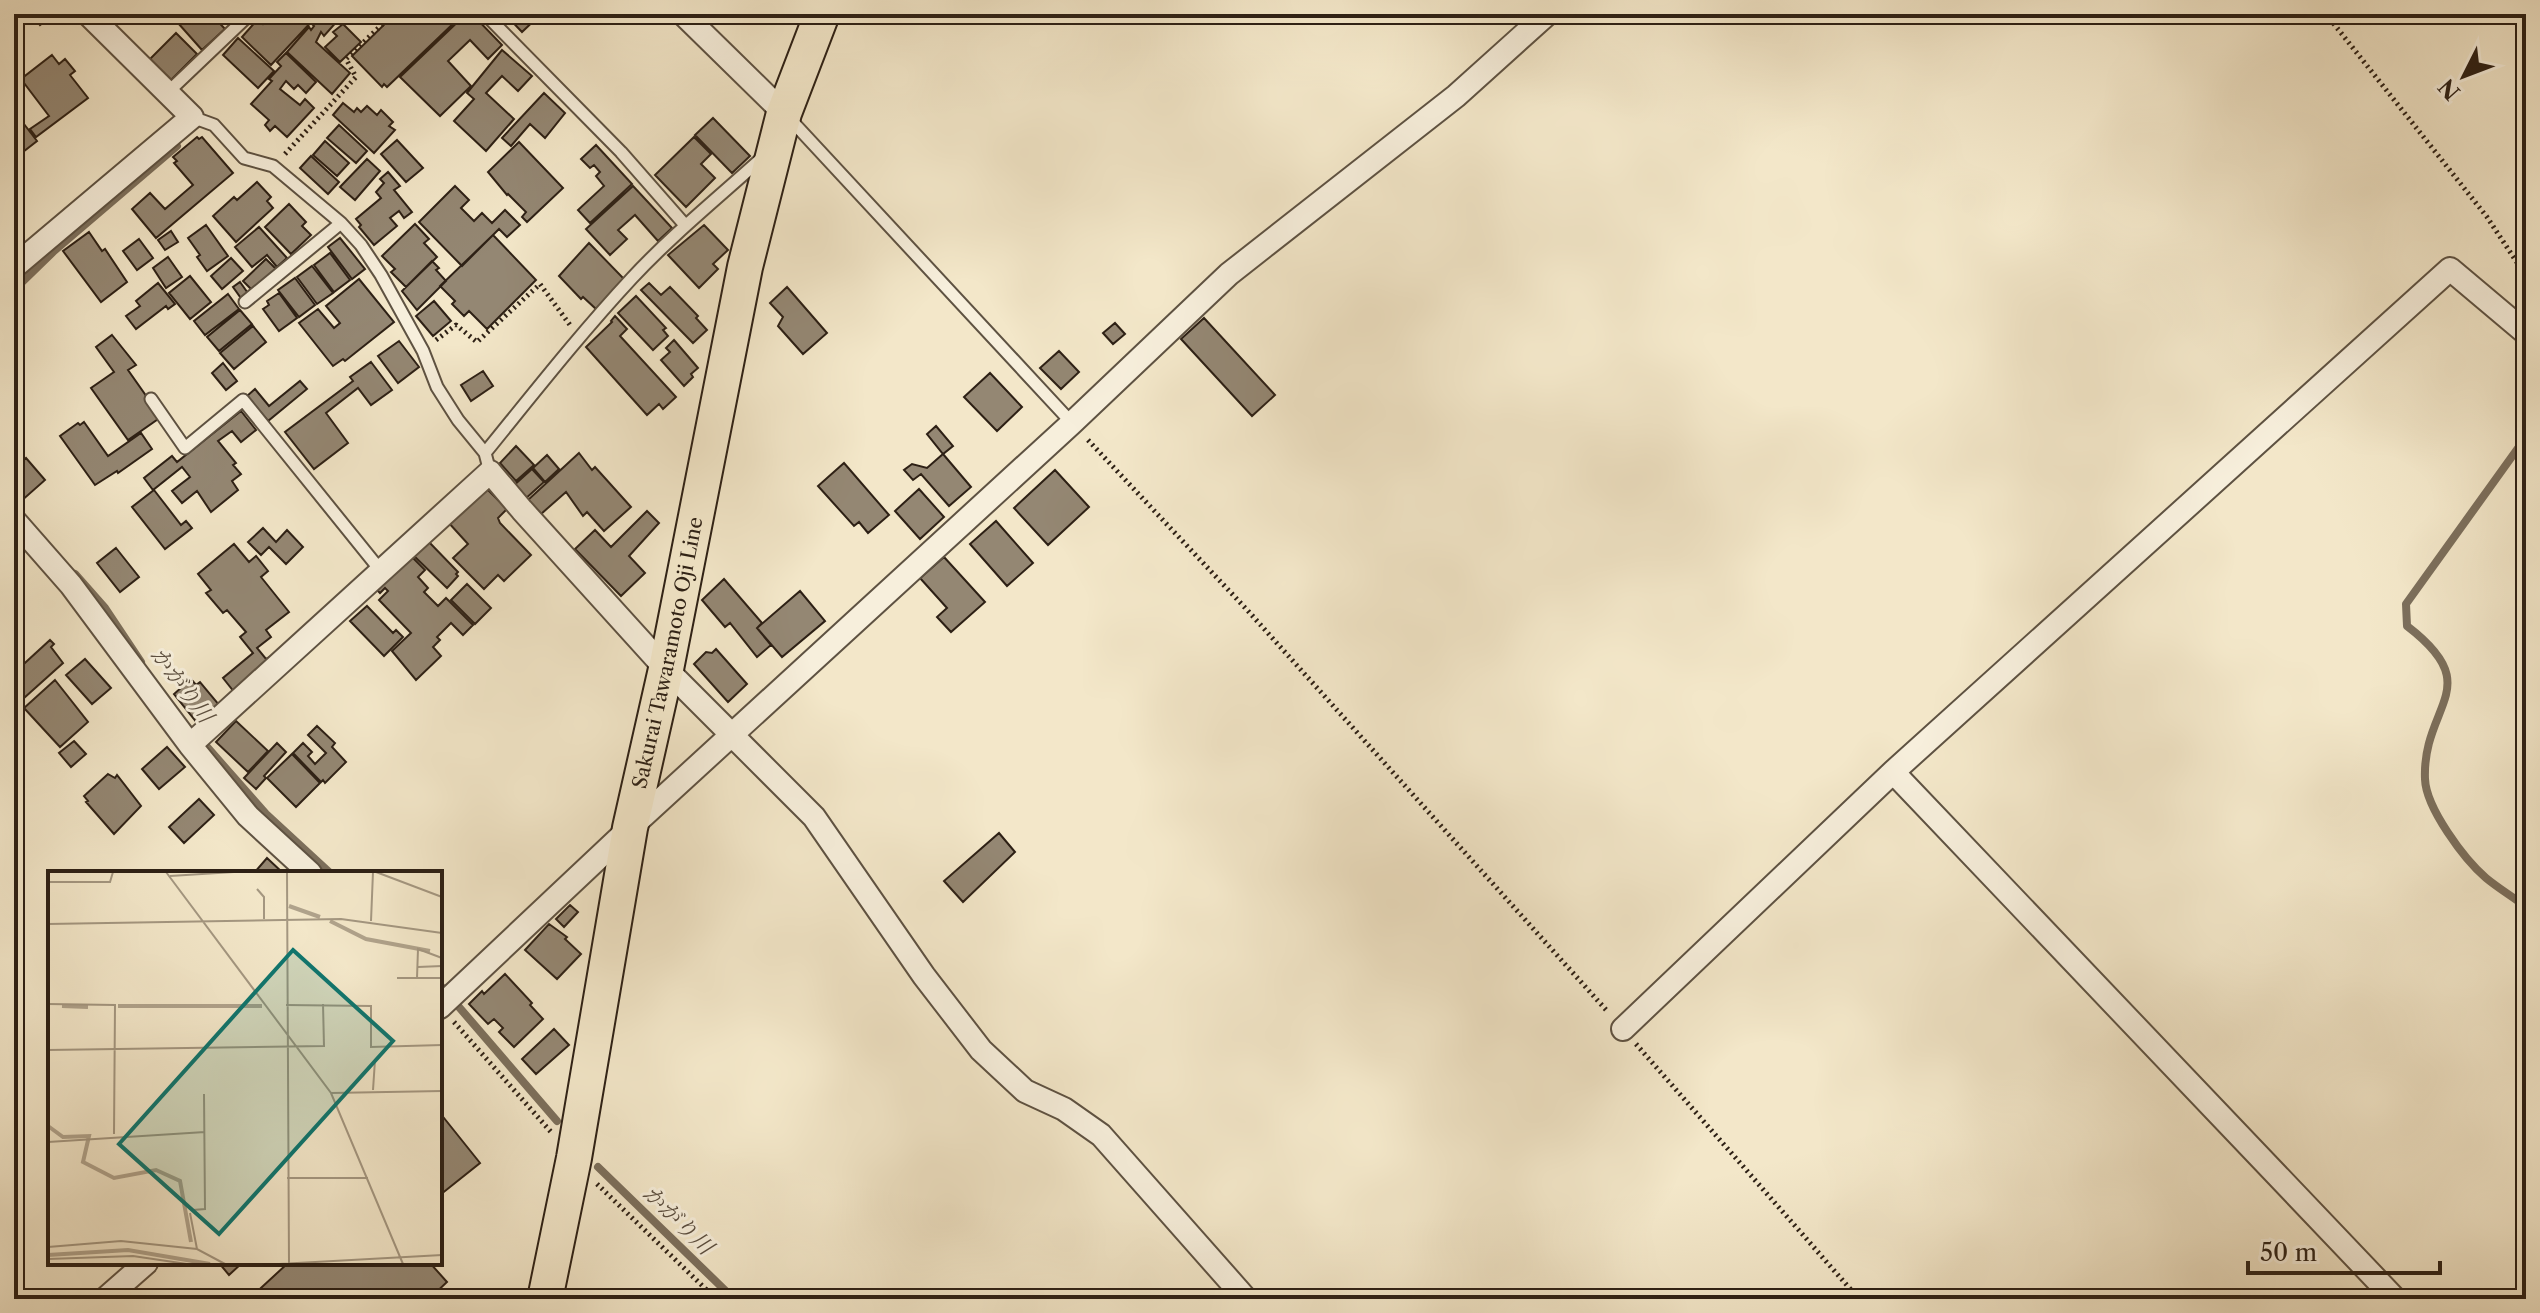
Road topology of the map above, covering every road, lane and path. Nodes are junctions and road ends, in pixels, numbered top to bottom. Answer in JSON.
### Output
{"nodes":[{"id":1,"x":88,"y":14,"type":"edge"},
{"id":2,"x":250,"y":14,"type":"edge"},
{"id":3,"x":393,"y":14,"type":"edge"},
{"id":4,"x":485,"y":14,"type":"edge"},
{"id":5,"x":683,"y":14,"type":"edge"},
{"id":6,"x":822,"y":14,"type":"edge"},
{"id":7,"x":1547,"y":14,"type":"edge"},
{"id":8,"x":2326,"y":14,"type":"edge"},
{"id":9,"x":167,"y":93,"type":"junction"},
{"id":10,"x":784,"y":113,"type":"junction"},
{"id":11,"x":192,"y":117,"type":"junction"},
{"id":12,"x":775,"y":146,"type":"junction"},
{"id":13,"x":273,"y":166,"type":"junction"},
{"id":14,"x":341,"y":223,"type":"junction"},
{"id":15,"x":685,"y":225,"type":"junction"},
{"id":16,"x":14,"y":267,"type":"edge"},
{"id":17,"x":2526,"y":276,"type":"edge"},
{"id":18,"x":245,"y":302,"type":"dead end"},
{"id":19,"x":2526,"y":333,"type":"edge"},
{"id":20,"x":579,"y":337,"type":"junction"},
{"id":21,"x":423,"y":351,"type":"junction"},
{"id":22,"x":151,"y":399,"type":"dead end"},
{"id":23,"x":1072,"y":423,"type":"junction"},
{"id":24,"x":488,"y":462,"type":"junction"},
{"id":25,"x":14,"y":520,"type":"edge"},
{"id":26,"x":381,"y":571,"type":"junction"},
{"id":27,"x":666,"y":669,"type":"junction"},
{"id":28,"x":731,"y":737,"type":"junction"},
{"id":29,"x":190,"y":745,"type":"junction"},
{"id":30,"x":1893,"y":772,"type":"junction"},
{"id":31,"x":630,"y":828,"type":"junction"},
{"id":32,"x":308,"y":871,"type":"edge"},
{"id":33,"x":442,"y":1004,"type":"edge"},
{"id":34,"x":1623,"y":1029,"type":"junction"},
{"id":35,"x":144,"y":1265,"type":"edge"},
{"id":36,"x":105,"y":1299,"type":"edge"},
{"id":37,"x":545,"y":1299,"type":"edge"},
{"id":38,"x":1246,"y":1299,"type":"edge"},
{"id":39,"x":1859,"y":1299,"type":"edge"},
{"id":40,"x":2395,"y":1299,"type":"edge"}],
"edges":[{"from":1,"to":9,"type":"street"},
{"from":2,"to":9,"type":"lane"},
{"from":3,"to":13,"type":"path"},
{"from":4,"to":15,"type":"lane"},
{"from":5,"to":10,"type":"street"},
{"from":6,"to":10,"type":"main road","name":"Sakurai Tawaramoto Oji Line"},
{"from":7,"to":23,"type":"street"},
{"from":8,"to":17,"type":"path"},
{"from":9,"to":11,"type":"street"},
{"from":10,"to":12,"type":"main road","name":"Sakurai Tawaramoto Oji Line"},
{"from":10,"to":23,"type":"lane"},
{"from":11,"to":13,"type":"lane"},
{"from":11,"to":16,"type":"street"},
{"from":12,"to":15,"type":"lane"},
{"from":12,"to":27,"type":"main road","name":"Sakurai Tawaramoto Oji Line"},
{"from":13,"to":14,"type":"lane"},
{"from":14,"to":18,"type":"lane"},
{"from":14,"to":21,"type":"lane"},
{"from":15,"to":20,"type":"lane"},
{"from":19,"to":30,"type":"street"},
{"from":20,"to":21,"type":"path"},
{"from":20,"to":24,"type":"lane"},
{"from":21,"to":24,"type":"lane"},
{"from":22,"to":26,"type":"lane"},
{"from":23,"to":28,"type":"street"},
{"from":23,"to":34,"type":"path"},
{"from":24,"to":26,"type":"street"},
{"from":24,"to":27,"type":"street"},
{"from":25,"to":29,"type":"street"},
{"from":26,"to":29,"type":"street"},
{"from":27,"to":28,"type":"street"},
{"from":27,"to":31,"type":"main road","name":"Sakurai Tawaramoto Oji Line"},
{"from":28,"to":31,"type":"street"},
{"from":28,"to":38,"type":"street"},
{"from":29,"to":32,"type":"street"},
{"from":30,"to":34,"type":"street"},
{"from":30,"to":40,"type":"street"},
{"from":31,"to":33,"type":"street"},
{"from":31,"to":37,"type":"main road","name":"Sakurai Tawaramoto Oji Line"},
{"from":34,"to":39,"type":"path"},
{"from":35,"to":36,"type":"street"}]}
